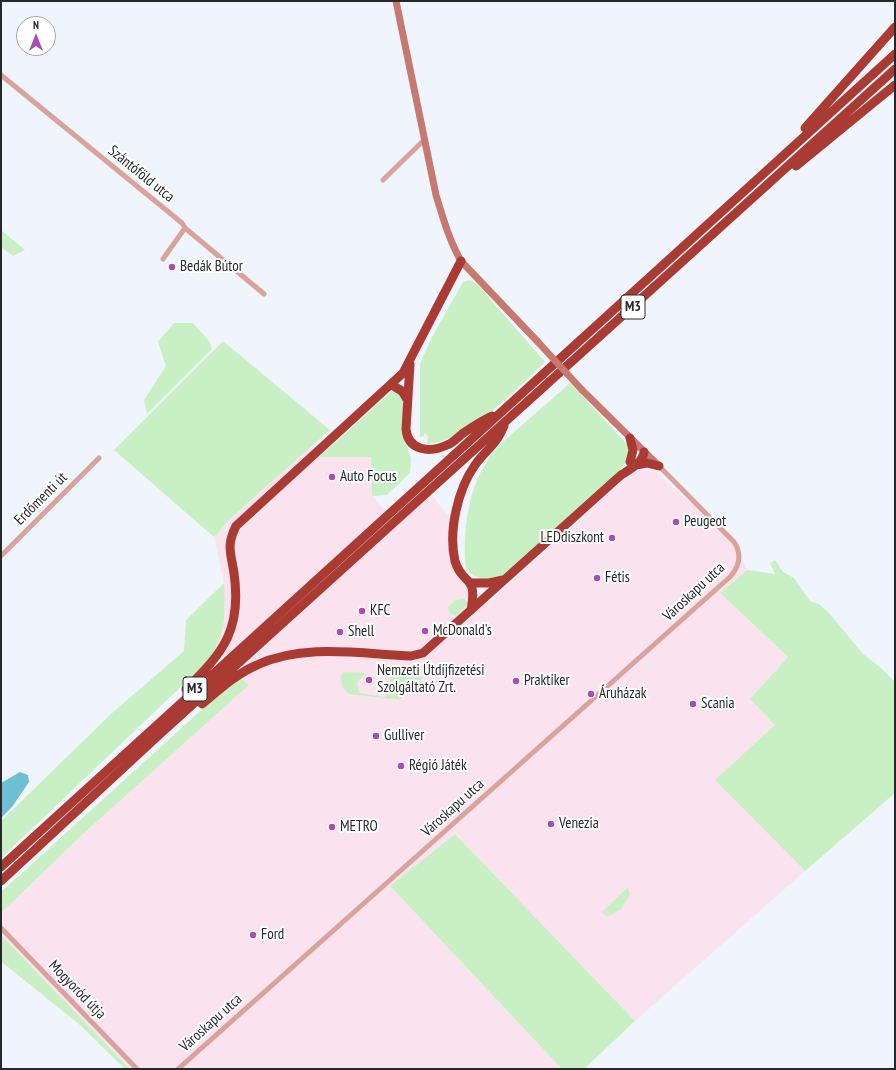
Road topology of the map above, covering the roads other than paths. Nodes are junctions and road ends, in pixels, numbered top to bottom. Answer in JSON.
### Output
{"nodes":[{"id":1,"x":396,"y":1,"type":"edge"},
{"id":2,"x":895,"y":27,"type":"edge"},
{"id":3,"x":895,"y":36,"type":"edge"},
{"id":4,"x":895,"y":54,"type":"edge"},
{"id":5,"x":895,"y":69,"type":"edge"},
{"id":6,"x":1,"y":75,"type":"edge"},
{"id":7,"x":843,"y":86,"type":"junction"},
{"id":8,"x":895,"y":86,"type":"edge"},
{"id":9,"x":424,"y":140,"type":"junction"},
{"id":10,"x":785,"y":152,"type":"junction"},
{"id":11,"x":383,"y":180,"type":"dead end"},
{"id":12,"x":759,"y":193,"type":"junction"},
{"id":13,"x":185,"y":228,"type":"junction"},
{"id":14,"x":163,"y":259,"type":"dead end"},
{"id":15,"x":461,"y":261,"type":"junction"},
{"id":16,"x":264,"y":294,"type":"dead end"},
{"id":17,"x":411,"y":360,"type":"junction"},
{"id":18,"x":409,"y":377,"type":"junction"},
{"id":19,"x":391,"y":388,"type":"junction"},
{"id":20,"x":407,"y":399,"type":"junction"},
{"id":21,"x":499,"y":413,"type":"junction"},
{"id":22,"x":507,"y":420,"type":"junction"},
{"id":23,"x":630,"y":438,"type":"junction"},
{"id":24,"x":644,"y":452,"type":"junction"},
{"id":25,"x":99,"y":458,"type":"dead end"},
{"id":26,"x":633,"y":463,"type":"junction"},
{"id":27,"x":659,"y":466,"type":"junction"},
{"id":28,"x":1,"y":556,"type":"edge"},
{"id":29,"x":504,"y":580,"type":"junction"},
{"id":30,"x":473,"y":585,"type":"junction"},
{"id":31,"x":486,"y":597,"type":"junction"},
{"id":32,"x":471,"y":610,"type":"junction"},
{"id":33,"x":159,"y":722,"type":"junction"},
{"id":34,"x":160,"y":734,"type":"junction"},
{"id":35,"x":1,"y":867,"type":"edge"},
{"id":36,"x":1,"y":881,"type":"edge"},
{"id":37,"x":1,"y":928,"type":"edge"},
{"id":38,"x":137,"y":1069,"type":"edge"},
{"id":39,"x":178,"y":1069,"type":"edge"}],
"edges":[{"from":1,"to":9,"type":"street"},
{"from":2,"to":7,"type":"highway"},
{"from":3,"to":7,"type":"highway"},
{"from":4,"to":10,"type":"highway","number":"M3"},
{"from":5,"to":12,"type":"highway","number":"M3"},
{"from":6,"to":13,"type":"street","name":"Szántóföld utca"},
{"from":7,"to":10,"type":"highway"},
{"from":8,"to":12,"type":"highway"},
{"from":9,"to":11,"type":"street"},
{"from":9,"to":15,"type":"street"},
{"from":10,"to":21,"type":"highway","number":"M3"},
{"from":12,"to":22,"type":"highway","number":"M3"},
{"from":13,"to":14,"type":"street"},
{"from":13,"to":16,"type":"street","name":"Szántóföld utca"},
{"from":15,"to":17,"type":"highway"},
{"from":15,"to":23,"type":"street","bridge":true},
{"from":17,"to":18,"type":"highway"},
{"from":17,"to":19,"type":"highway"},
{"from":18,"to":19,"type":"highway"},
{"from":18,"to":20,"type":"highway"},
{"from":19,"to":20,"type":"highway"},
{"from":19,"to":33,"type":"highway"},
{"from":20,"to":21,"type":"highway"},
{"from":21,"to":33,"type":"highway","number":"M3"},
{"from":22,"to":30,"type":"highway"},
{"from":22,"to":34,"type":"highway","number":"M3"},
{"from":23,"to":24,"type":"street"},
{"from":23,"to":26,"type":"highway"},
{"from":24,"to":26,"type":"highway"},
{"from":24,"to":27,"type":"street"},
{"from":25,"to":28,"type":"street","name":"Erdőmenti út"},
{"from":26,"to":27,"type":"highway"},
{"from":26,"to":29,"type":"highway"},
{"from":27,"to":39,"type":"street","name":"Városkapu utca"},
{"from":29,"to":30,"type":"highway"},
{"from":29,"to":31,"type":"highway"},
{"from":30,"to":31,"type":"highway"},
{"from":30,"to":32,"type":"highway"},
{"from":31,"to":32,"type":"highway"},
{"from":32,"to":34,"type":"highway"},
{"from":33,"to":35,"type":"highway","number":"M3"},
{"from":34,"to":36,"type":"highway","number":"M3"},
{"from":37,"to":38,"type":"street","name":"Mogyoród útja"}]}
